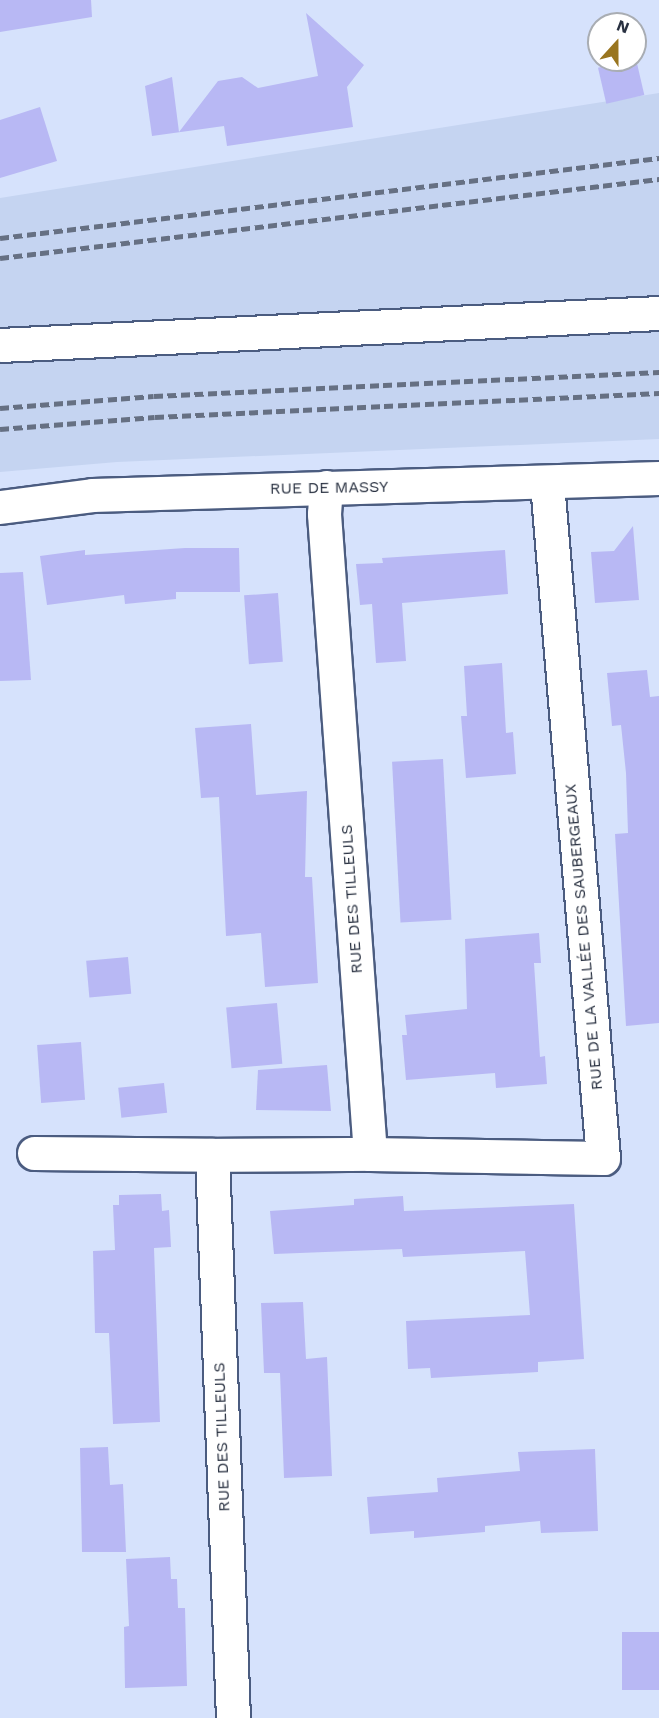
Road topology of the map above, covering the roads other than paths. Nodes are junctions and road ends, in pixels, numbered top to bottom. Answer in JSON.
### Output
{"nodes":[{"id":1,"x":659,"y":313,"type":"edge"},
{"id":2,"x":0,"y":345,"type":"edge"},
{"id":3,"x":659,"y":478,"type":"edge"},
{"id":4,"x":547,"y":483,"type":"junction"},
{"id":5,"x":326,"y":487,"type":"junction"},
{"id":6,"x":0,"y":507,"type":"edge"},
{"id":7,"x":34,"y":1153,"type":"dead end"},
{"id":8,"x":370,"y":1154,"type":"junction"},
{"id":9,"x":212,"y":1155,"type":"junction"},
{"id":10,"x":232,"y":1718,"type":"edge"}],
"edges":[{"from":1,"to":2,"type":"street"},
{"from":3,"to":4,"type":"street","name":"RUE DE MASSY"},
{"from":4,"to":5,"type":"street","name":"RUE DE MASSY"},
{"from":4,"to":8,"type":"street","name":"RUE DE LA VALLÉE DES SAUBERGEAUX"},
{"from":5,"to":6,"type":"street","name":"RUE DE MASSY"},
{"from":5,"to":8,"type":"street","name":"RUE DES TILLEULS"},
{"from":7,"to":9,"type":"street"},
{"from":8,"to":9,"type":"street"},
{"from":9,"to":10,"type":"street","name":"RUE DES TILLEULS"}]}
